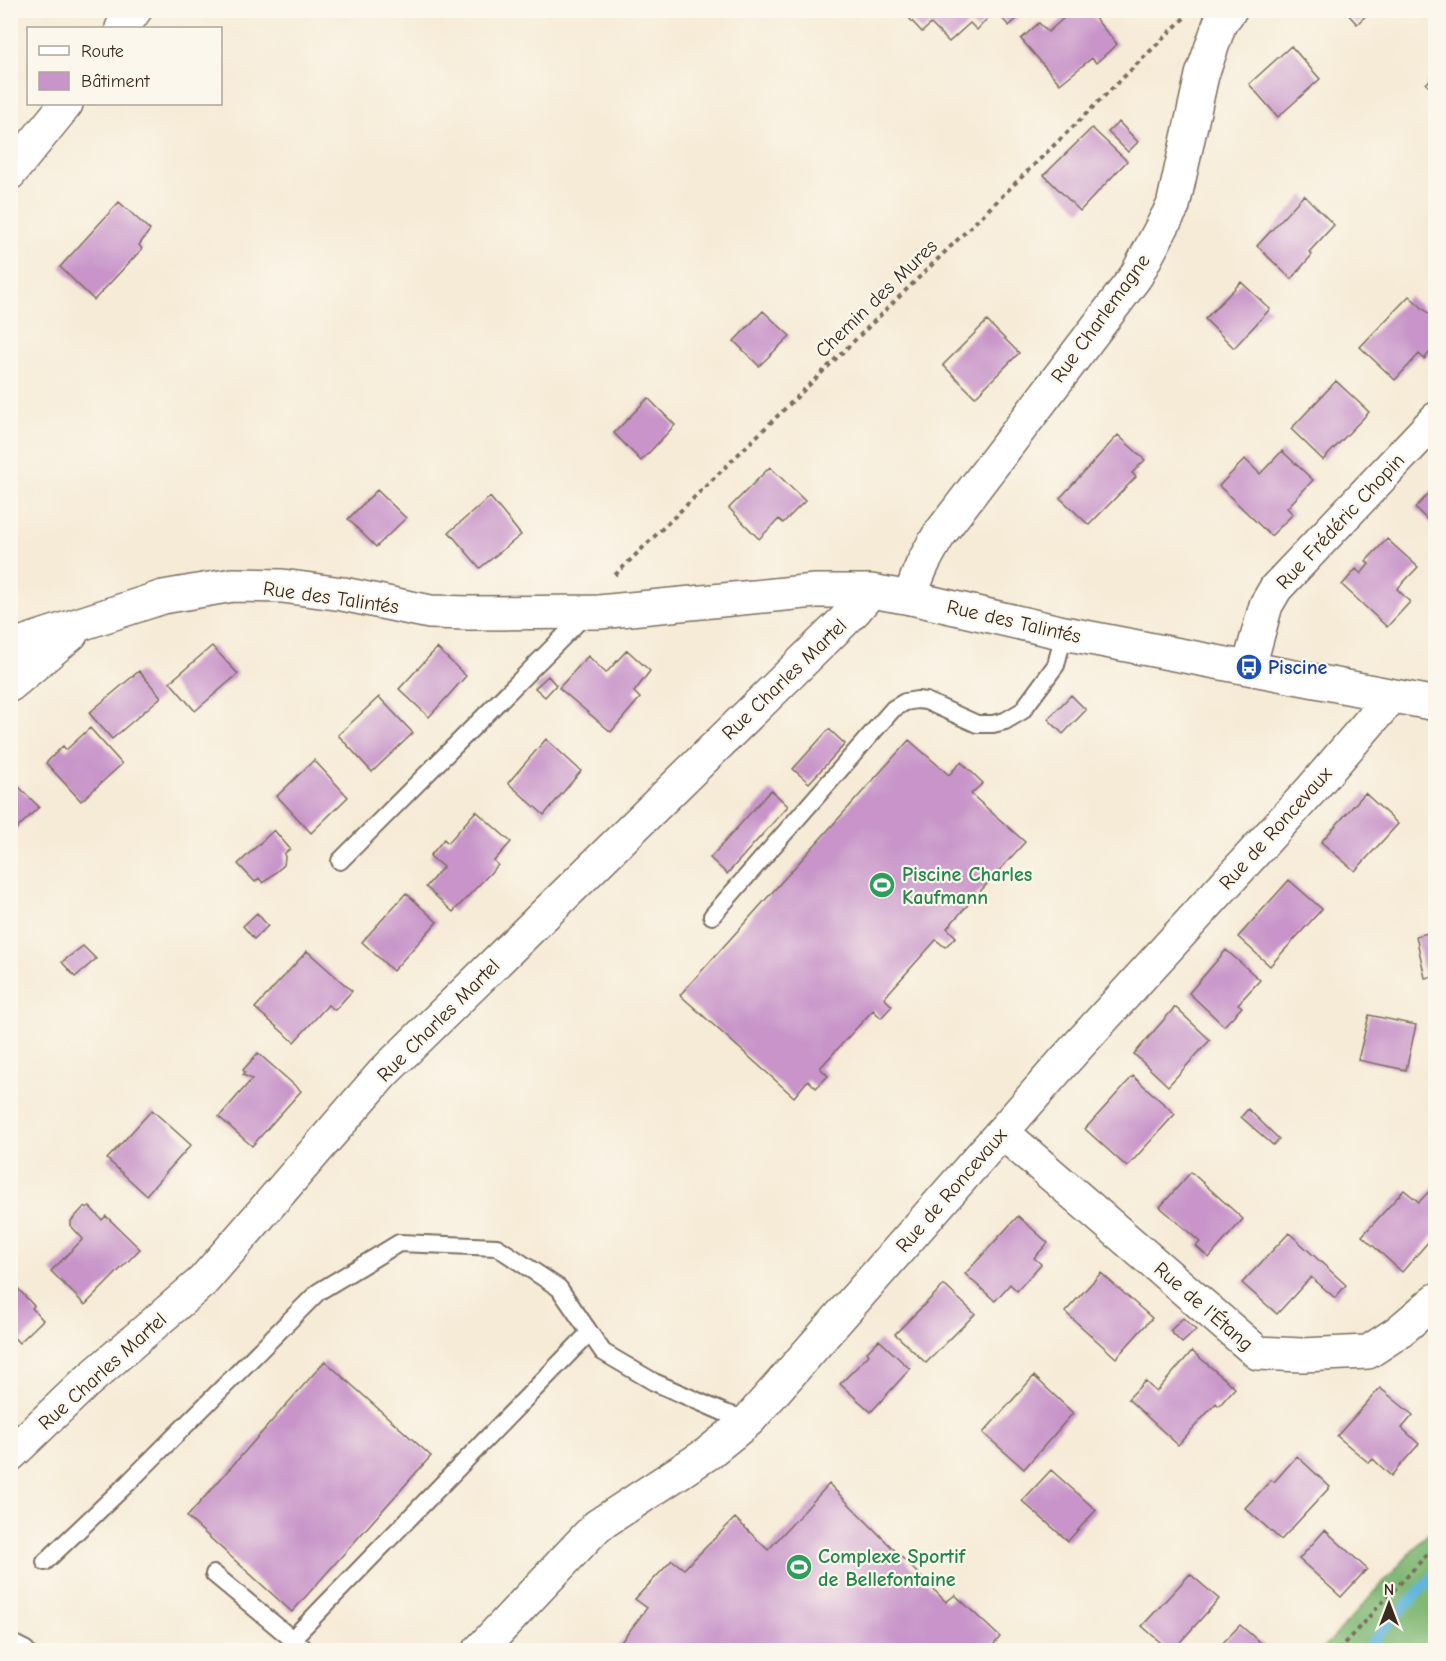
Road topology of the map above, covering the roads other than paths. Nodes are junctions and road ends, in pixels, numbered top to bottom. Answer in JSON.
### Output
{"nodes":[{"id":1,"x":135,"y":10,"type":"edge"},
{"id":2,"x":1230,"y":10,"type":"edge"},
{"id":3,"x":123,"y":27,"type":"edge"},
{"id":4,"x":65,"y":105,"type":"edge"},
{"id":5,"x":10,"y":173,"type":"edge"},
{"id":6,"x":1436,"y":419,"type":"edge"},
{"id":7,"x":871,"y":591,"type":"junction"},
{"id":8,"x":911,"y":598,"type":"junction"},
{"id":9,"x":588,"y":612,"type":"junction"},
{"id":10,"x":85,"y":622,"type":"junction"},
{"id":11,"x":1064,"y":633,"type":"junction"},
{"id":12,"x":10,"y":647,"type":"edge"},
{"id":13,"x":1249,"y":667,"type":"junction"},
{"id":14,"x":10,"y":685,"type":"edge"},
{"id":15,"x":1392,"y":696,"type":"junction"},
{"id":16,"x":1436,"y":704,"type":"edge"},
{"id":17,"x":340,"y":861,"type":"dead end"},
{"id":18,"x":712,"y":916,"type":"dead end"},
{"id":19,"x":1002,"y":1132,"type":"junction"},
{"id":20,"x":1436,"y":1300,"type":"edge"},
{"id":21,"x":589,"y":1333,"type":"junction"},
{"id":22,"x":749,"y":1420,"type":"junction"},
{"id":23,"x":10,"y":1455,"type":"edge"},
{"id":24,"x":45,"y":1562,"type":"dead end"},
{"id":25,"x":214,"y":1574,"type":"dead end"},
{"id":26,"x":292,"y":1639,"type":"junction"},
{"id":27,"x":10,"y":1642,"type":"edge"},
{"id":28,"x":26,"y":1650,"type":"edge"},
{"id":29,"x":306,"y":1650,"type":"edge"},
{"id":30,"x":480,"y":1650,"type":"edge"}],
"edges":[{"from":1,"to":3,"type":"street"},
{"from":2,"to":8,"type":"street","name":"Rue Charlemagne"},
{"from":4,"to":5,"type":"street"},
{"from":6,"to":13,"type":"street","name":"Rue Frédéric Chopin"},
{"from":7,"to":8,"type":"street","name":"Rue des Talintés"},
{"from":7,"to":9,"type":"street","name":"Rue des Talintés"},
{"from":7,"to":23,"type":"street","name":"Rue Charles Martel"},
{"from":8,"to":11,"type":"street","name":"Rue des Talintés"},
{"from":9,"to":10,"type":"street","name":"Rue des Talintés"},
{"from":9,"to":17,"type":"lane"},
{"from":10,"to":12,"type":"street","name":"Rue des Talintés"},
{"from":10,"to":14,"type":"street"},
{"from":11,"to":13,"type":"street","name":"Rue des Talintés"},
{"from":11,"to":18,"type":"lane"},
{"from":13,"to":15,"type":"street","name":"Rue des Talintés"},
{"from":15,"to":16,"type":"street","name":"Rue des Talintés"},
{"from":15,"to":19,"type":"street","name":"Rue de Roncevaux"},
{"from":19,"to":20,"type":"street","name":"Rue de l'Étang"},
{"from":19,"to":22,"type":"street","name":"Rue de Roncevaux"},
{"from":21,"to":22,"type":"lane"},
{"from":21,"to":24,"type":"lane"},
{"from":21,"to":26,"type":"lane"},
{"from":22,"to":30,"type":"street","name":"Rue de Roncevaux"},
{"from":25,"to":26,"type":"lane"},
{"from":26,"to":29,"type":"lane"},
{"from":27,"to":28,"type":"lane"}]}
